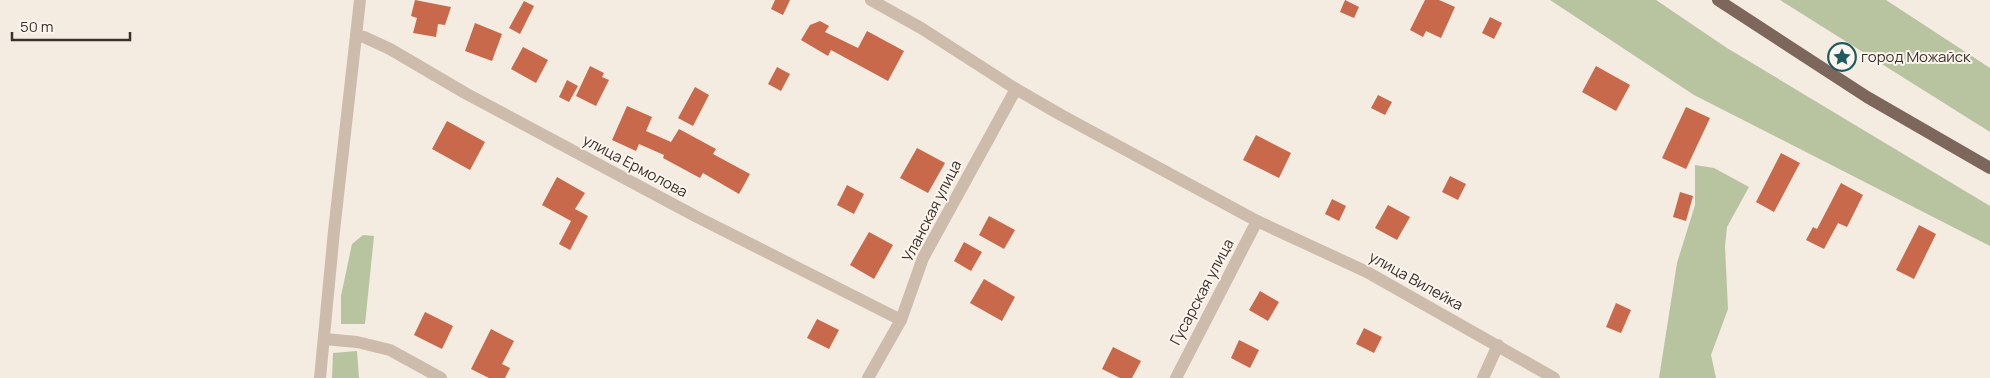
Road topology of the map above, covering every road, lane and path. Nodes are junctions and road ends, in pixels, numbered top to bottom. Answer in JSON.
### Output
{"nodes":[{"id":1,"x":360,"y":0,"type":"edge"},
{"id":2,"x":871,"y":0,"type":"edge"},
{"id":3,"x":1718,"y":0,"type":"edge"},
{"id":4,"x":356,"y":36,"type":"junction"},
{"id":5,"x":1016,"y":88,"type":"junction"},
{"id":6,"x":1990,"y":168,"type":"edge"},
{"id":7,"x":1258,"y":221,"type":"junction"},
{"id":8,"x":901,"y":320,"type":"junction"},
{"id":9,"x":324,"y":339,"type":"junction"},
{"id":10,"x":1498,"y":345,"type":"junction"},
{"id":11,"x":320,"y":378,"type":"edge"},
{"id":12,"x":441,"y":378,"type":"edge"},
{"id":13,"x":868,"y":378,"type":"edge"},
{"id":14,"x":1176,"y":378,"type":"edge"},
{"id":15,"x":1483,"y":378,"type":"edge"},
{"id":16,"x":1554,"y":378,"type":"edge"}],
"edges":[{"from":1,"to":4,"type":"street"},
{"from":2,"to":5,"type":"street"},
{"from":3,"to":6,"type":"main road"},
{"from":4,"to":8,"type":"street","name":"улица Ермолова"},
{"from":4,"to":9,"type":"street"},
{"from":5,"to":7,"type":"street","name":"улица Вилейка"},
{"from":5,"to":8,"type":"street","name":"Уланская улица"},
{"from":7,"to":10,"type":"street","name":"улица Вилейка"},
{"from":7,"to":14,"type":"street","name":"Гусарская улица"},
{"from":8,"to":13,"type":"street","name":"Уланская улица"},
{"from":9,"to":11,"type":"street"},
{"from":9,"to":12,"type":"street"},
{"from":10,"to":15,"type":"street"},
{"from":10,"to":16,"type":"street","name":"улица Вилейка"}]}
